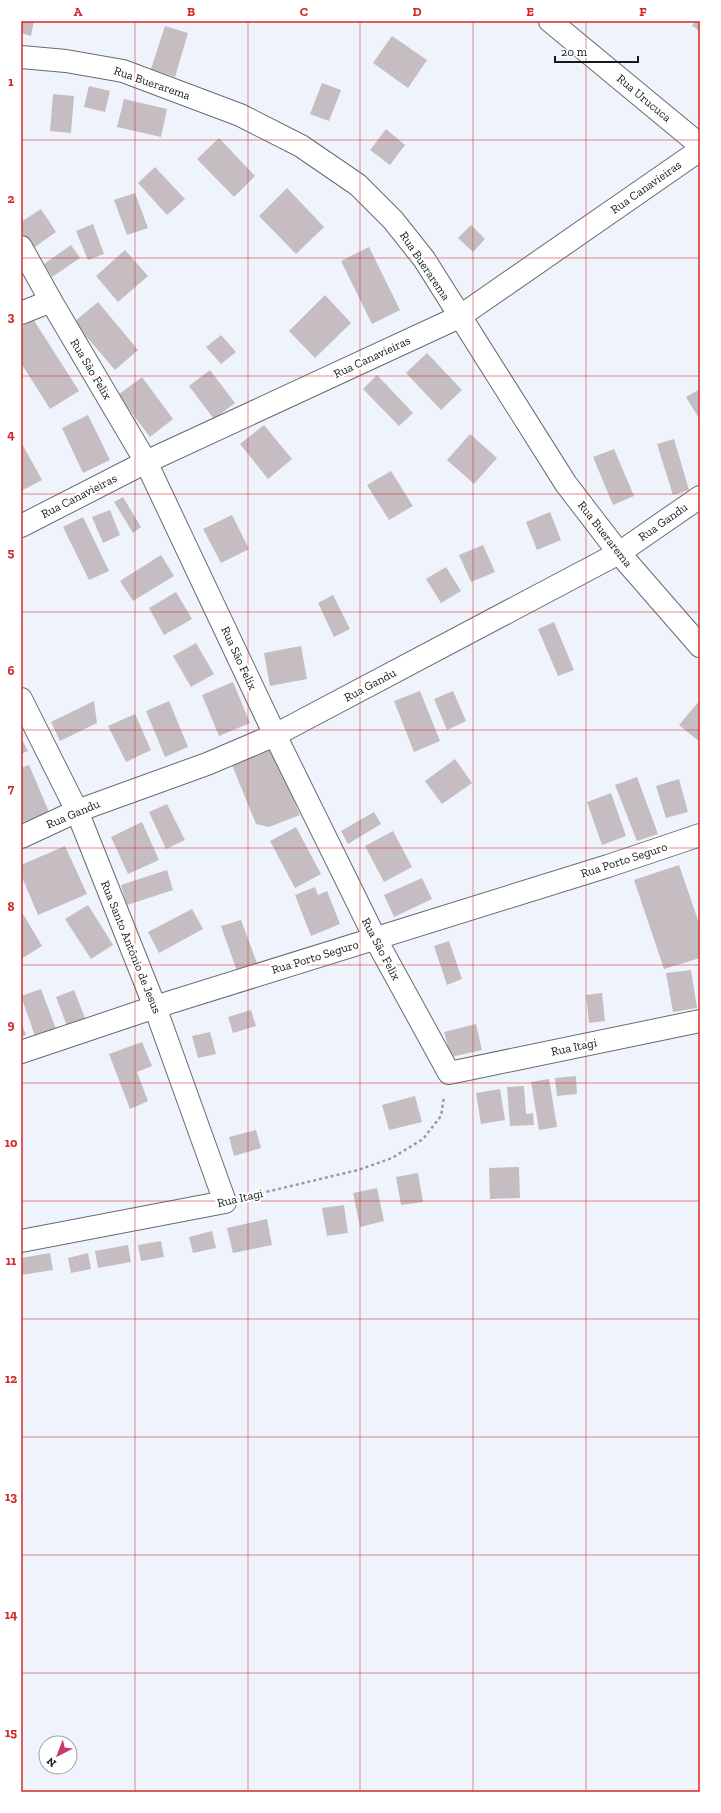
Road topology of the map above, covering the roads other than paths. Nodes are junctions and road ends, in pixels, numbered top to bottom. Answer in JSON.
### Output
{"nodes":[{"id":1,"x":550,"y":21,"type":"edge"},
{"id":2,"x":21,"y":57,"type":"edge"},
{"id":3,"x":700,"y":145,"type":"edge"},
{"id":4,"x":700,"y":150,"type":"edge"},
{"id":5,"x":21,"y":247,"type":"edge"},
{"id":6,"x":51,"y":301,"type":"junction"},
{"id":7,"x":21,"y":313,"type":"edge"},
{"id":8,"x":459,"y":317,"type":"junction"},
{"id":9,"x":146,"y":462,"type":"junction"},
{"id":10,"x":700,"y":497,"type":"edge"},
{"id":11,"x":21,"y":526,"type":"edge"},
{"id":12,"x":619,"y":553,"type":"junction"},
{"id":13,"x":700,"y":646,"type":"edge"},
{"id":14,"x":21,"y":699,"type":"edge"},
{"id":15,"x":275,"y":735,"type":"junction"},
{"id":16,"x":77,"y":811,"type":"junction"},
{"id":17,"x":700,"y":835,"type":"edge"},
{"id":18,"x":21,"y":837,"type":"edge"},
{"id":19,"x":375,"y":938,"type":"junction"},
{"id":20,"x":155,"y":1007,"type":"junction"},
{"id":21,"x":700,"y":1022,"type":"edge"},
{"id":22,"x":21,"y":1052,"type":"edge"},
{"id":23,"x":448,"y":1073,"type":"joint"},
{"id":24,"x":226,"y":1202,"type":"joint"},
{"id":25,"x":21,"y":1241,"type":"edge"}],
"edges":[{"from":1,"to":3,"type":"street","name":"Rua Urucuca"},
{"from":2,"to":8,"type":"street","name":"Rua Buerarema"},
{"from":4,"to":8,"type":"street","name":"Rua Canavieiras"},
{"from":5,"to":6,"type":"street","name":"Rua São Felix"},
{"from":6,"to":7,"type":"street"},
{"from":6,"to":9,"type":"street","name":"Rua São Felix"},
{"from":8,"to":9,"type":"street","name":"Rua Canavieiras"},
{"from":8,"to":12,"type":"street","name":"Rua Buerarema"},
{"from":9,"to":11,"type":"street","name":"Rua Canavieiras"},
{"from":9,"to":15,"type":"street","name":"Rua São Felix"},
{"from":10,"to":12,"type":"street","name":"Rua Gandu"},
{"from":12,"to":13,"type":"street","name":"Rua Buerarema"},
{"from":12,"to":15,"type":"street","name":"Rua Gandu"},
{"from":14,"to":16,"type":"street","name":"Rua Santo Antônio de Jesus"},
{"from":15,"to":16,"type":"street","name":"Rua Gandu"},
{"from":15,"to":19,"type":"street","name":"Rua São Felix"},
{"from":16,"to":18,"type":"street","name":"Rua Gandu"},
{"from":16,"to":20,"type":"street","name":"Rua Santo Antônio de Jesus"},
{"from":17,"to":19,"type":"street","name":"Rua Porto Seguro"},
{"from":19,"to":20,"type":"street","name":"Rua Porto Seguro"},
{"from":19,"to":23,"type":"street","name":"Rua São Felix"},
{"from":20,"to":22,"type":"street","name":"Rua Porto Seguro"},
{"from":20,"to":24,"type":"street","name":"Rua Santo Antônio de Jesus"},
{"from":21,"to":23,"type":"street","name":"Rua Itagi"},
{"from":24,"to":25,"type":"street","name":"Rua Itagi"}]}
